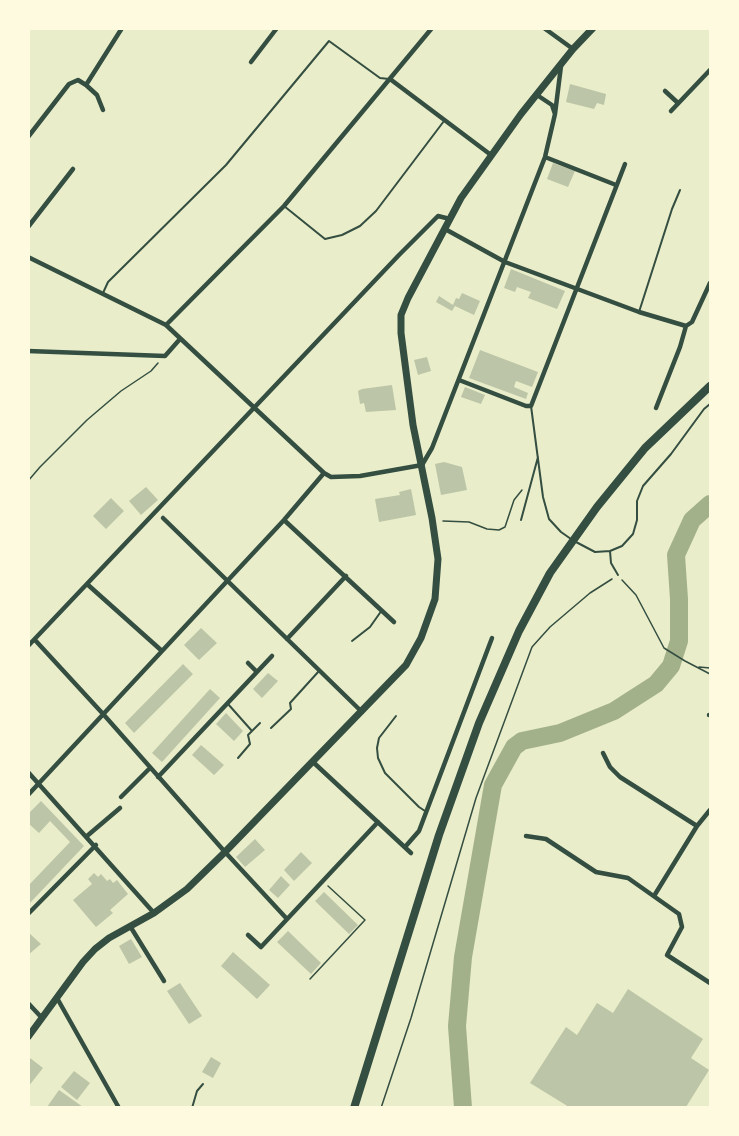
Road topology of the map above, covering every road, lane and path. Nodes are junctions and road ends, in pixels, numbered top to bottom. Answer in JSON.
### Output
{"nodes":[{"id":1,"x":122,"y":28,"type":"edge"},
{"id":2,"x":278,"y":28,"type":"edge"},
{"id":3,"x":432,"y":28,"type":"edge"},
{"id":4,"x":544,"y":28,"type":"edge"},
{"id":5,"x":593,"y":28,"type":"edge"},
{"id":6,"x":573,"y":49,"type":"junction"},
{"id":7,"x":251,"y":62,"type":"dead end"},
{"id":8,"x":562,"y":63,"type":"junction"},
{"id":9,"x":710,"y":71,"type":"edge"},
{"id":10,"x":390,"y":79,"type":"junction"},
{"id":11,"x":86,"y":85,"type":"junction"},
{"id":12,"x":665,"y":91,"type":"dead end"},
{"id":13,"x":537,"y":95,"type":"junction"},
{"id":14,"x":678,"y":103,"type":"junction"},
{"id":15,"x":103,"y":110,"type":"dead end"},
{"id":16,"x":670,"y":111,"type":"dead end"},
{"id":17,"x":555,"y":114,"type":"junction"},
{"id":18,"x":445,"y":120,"type":"junction"},
{"id":19,"x":28,"y":137,"type":"edge"},
{"id":20,"x":490,"y":155,"type":"junction"},
{"id":21,"x":545,"y":157,"type":"junction"},
{"id":22,"x":625,"y":164,"type":"dead end"},
{"id":23,"x":73,"y":169,"type":"dead end"},
{"id":24,"x":616,"y":185,"type":"junction"},
{"id":25,"x":680,"y":190,"type":"dead end"},
{"id":26,"x":284,"y":206,"type":"junction"},
{"id":27,"x":450,"y":219,"type":"junction"},
{"id":28,"x":28,"y":227,"type":"edge"},
{"id":29,"x":445,"y":229,"type":"junction"},
{"id":30,"x":28,"y":256,"type":"edge"},
{"id":31,"x":505,"y":262,"type":"junction"},
{"id":32,"x":711,"y":283,"type":"edge"},
{"id":33,"x":575,"y":289,"type":"junction"},
{"id":34,"x":103,"y":293,"type":"junction"},
{"id":35,"x":639,"y":312,"type":"junction"},
{"id":36,"x":166,"y":325,"type":"junction"},
{"id":37,"x":686,"y":326,"type":"junction"},
{"id":38,"x":180,"y":339,"type":"junction"},
{"id":39,"x":28,"y":351,"type":"edge"},
{"id":40,"x":165,"y":356,"type":"junction"},
{"id":41,"x":459,"y":380,"type":"junction"},
{"id":42,"x":711,"y":386,"type":"edge"},
{"id":43,"x":711,"y":404,"type":"edge"},
{"id":44,"x":531,"y":406,"type":"junction"},
{"id":45,"x":256,"y":408,"type":"junction"},
{"id":46,"x":656,"y":408,"type":"dead end"},
{"id":47,"x":538,"y":454,"type":"junction"},
{"id":48,"x":422,"y":465,"type":"junction"},
{"id":49,"x":324,"y":473,"type":"junction"},
{"id":50,"x":28,"y":481,"type":"edge"},
{"id":51,"x":530,"y":486,"type":"junction"},
{"id":52,"x":164,"y":518,"type":"dead end"},
{"id":53,"x":284,"y":520,"type":"junction"},
{"id":54,"x":521,"y":520,"type":"dead end"},
{"id":55,"x":433,"y":522,"type":"junction"},
{"id":56,"x":610,"y":551,"type":"junction"},
{"id":57,"x":618,"y":575,"type":"junction"},
{"id":58,"x":346,"y":576,"type":"junction"},
{"id":59,"x":227,"y":580,"type":"junction"},
{"id":60,"x":87,"y":584,"type":"junction"},
{"id":61,"x":382,"y":610,"type":"junction"},
{"id":62,"x":394,"y":622,"type":"dead end"},
{"id":63,"x":492,"y":638,"type":"dead end"},
{"id":64,"x":287,"y":639,"type":"junction"},
{"id":65,"x":35,"y":640,"type":"junction"},
{"id":66,"x":352,"y":641,"type":"dead end"},
{"id":67,"x":28,"y":646,"type":"edge"},
{"id":68,"x":162,"y":651,"type":"junction"},
{"id":69,"x":272,"y":656,"type":"dead end"},
{"id":70,"x":248,"y":663,"type":"dead end"},
{"id":71,"x":695,"y":666,"type":"junction"},
{"id":72,"x":711,"y":668,"type":"edge"},
{"id":73,"x":319,"y":671,"type":"junction"},
{"id":74,"x":257,"y":672,"type":"junction"},
{"id":75,"x":711,"y":674,"type":"edge"},
{"id":76,"x":228,"y":704,"type":"junction"},
{"id":77,"x":362,"y":712,"type":"junction"},
{"id":78,"x":104,"y":715,"type":"junction"},
{"id":79,"x":396,"y":716,"type":"dead end"},
{"id":80,"x":260,"y":723,"type":"dead end"},
{"id":81,"x":271,"y":728,"type":"dead end"},
{"id":82,"x":252,"y":731,"type":"junction"},
{"id":83,"x":603,"y":753,"type":"dead end"},
{"id":84,"x":238,"y":758,"type":"dead end"},
{"id":85,"x":313,"y":762,"type":"junction"},
{"id":86,"x":150,"y":768,"type":"junction"},
{"id":87,"x":28,"y":772,"type":"edge"},
{"id":88,"x":158,"y":777,"type":"junction"},
{"id":89,"x":39,"y":784,"type":"junction"},
{"id":90,"x":28,"y":795,"type":"edge"},
{"id":91,"x":121,"y":796,"type":"dead end"},
{"id":92,"x":120,"y":808,"type":"dead end"},
{"id":93,"x":711,"y":810,"type":"edge"},
{"id":94,"x":427,"y":812,"type":"junction"},
{"id":95,"x":378,"y":822,"type":"junction"},
{"id":96,"x":697,"y":826,"type":"junction"},
{"id":97,"x":526,"y":836,"type":"dead end"},
{"id":98,"x":87,"y":837,"type":"junction"},
{"id":99,"x":96,"y":846,"type":"junction"},
{"id":100,"x":405,"y":847,"type":"junction"},
{"id":101,"x":225,"y":852,"type":"junction"},
{"id":102,"x":411,"y":853,"type":"dead end"},
{"id":103,"x":322,"y":882,"type":"junction"},
{"id":104,"x":654,"y":896,"type":"junction"},
{"id":105,"x":154,"y":913,"type":"junction"},
{"id":106,"x":28,"y":914,"type":"edge"},
{"id":107,"x":287,"y":919,"type":"junction"},
{"id":108,"x":130,"y":926,"type":"junction"},
{"id":109,"x":248,"y":935,"type":"dead end"},
{"id":110,"x":310,"y":979,"type":"dead end"},
{"id":111,"x":164,"y":981,"type":"dead end"},
{"id":112,"x":711,"y":983,"type":"edge"},
{"id":113,"x":57,"y":997,"type":"junction"},
{"id":114,"x":28,"y":1003,"type":"edge"},
{"id":115,"x":42,"y":1018,"type":"junction"},
{"id":116,"x":28,"y":1037,"type":"edge"},
{"id":117,"x":203,"y":1083,"type":"dead end"},
{"id":118,"x":119,"y":1107,"type":"edge"},
{"id":119,"x":192,"y":1107,"type":"edge"},
{"id":120,"x":354,"y":1107,"type":"edge"},
{"id":121,"x":381,"y":1107,"type":"edge"}],
"edges":[{"from":1,"to":11,"type":"street"},
{"from":2,"to":7,"type":"street"},
{"from":3,"to":10,"type":"street"},
{"from":4,"to":6,"type":"street"},
{"from":5,"to":6,"type":"main road"},
{"from":6,"to":8,"type":"main road"},
{"from":8,"to":13,"type":"main road"},
{"from":8,"to":17,"type":"street"},
{"from":9,"to":14,"type":"street"},
{"from":10,"to":18,"type":"street"},
{"from":10,"to":26,"type":"street"},
{"from":10,"to":34,"type":"lane"},
{"from":11,"to":15,"type":"street"},
{"from":11,"to":19,"type":"street"},
{"from":12,"to":14,"type":"street"},
{"from":13,"to":17,"type":"street"},
{"from":13,"to":20,"type":"main road"},
{"from":14,"to":16,"type":"street"},
{"from":17,"to":21,"type":"street"},
{"from":18,"to":20,"type":"street"},
{"from":18,"to":26,"type":"lane"},
{"from":20,"to":27,"type":"main road"},
{"from":21,"to":24,"type":"street"},
{"from":21,"to":31,"type":"street"},
{"from":22,"to":24,"type":"street"},
{"from":23,"to":28,"type":"street"},
{"from":24,"to":33,"type":"street"},
{"from":25,"to":35,"type":"lane"},
{"from":26,"to":36,"type":"street"},
{"from":27,"to":29,"type":"main road"},
{"from":27,"to":45,"type":"street"},
{"from":29,"to":31,"type":"street"},
{"from":29,"to":48,"type":"main road"},
{"from":30,"to":34,"type":"street"},
{"from":31,"to":33,"type":"street"},
{"from":31,"to":41,"type":"street"},
{"from":32,"to":37,"type":"street"},
{"from":33,"to":35,"type":"street"},
{"from":33,"to":44,"type":"street"},
{"from":34,"to":36,"type":"street"},
{"from":35,"to":37,"type":"street"},
{"from":36,"to":38,"type":"street"},
{"from":37,"to":46,"type":"street"},
{"from":38,"to":40,"type":"street"},
{"from":38,"to":45,"type":"street"},
{"from":39,"to":40,"type":"street"},
{"from":40,"to":50,"type":"path"},
{"from":41,"to":44,"type":"street"},
{"from":41,"to":48,"type":"street"},
{"from":42,"to":120,"type":"main road"},
{"from":43,"to":56,"type":"lane"},
{"from":44,"to":47,"type":"lane"},
{"from":45,"to":49,"type":"street"},
{"from":45,"to":60,"type":"street"},
{"from":47,"to":51,"type":"lane"},
{"from":47,"to":56,"type":"lane"},
{"from":48,"to":49,"type":"street"},
{"from":48,"to":55,"type":"main road"},
{"from":49,"to":53,"type":"street"},
{"from":51,"to":54,"type":"lane"},
{"from":51,"to":55,"type":"path"},
{"from":52,"to":59,"type":"street"},
{"from":53,"to":58,"type":"street"},
{"from":53,"to":59,"type":"street"},
{"from":55,"to":77,"type":"main road"},
{"from":56,"to":57,"type":"lane"},
{"from":57,"to":71,"type":"path"},
{"from":57,"to":121,"type":"path"},
{"from":58,"to":61,"type":"street"},
{"from":58,"to":64,"type":"street"},
{"from":59,"to":64,"type":"street"},
{"from":59,"to":68,"type":"street"},
{"from":60,"to":65,"type":"street"},
{"from":60,"to":68,"type":"street"},
{"from":61,"to":62,"type":"street"},
{"from":61,"to":66,"type":"lane"},
{"from":63,"to":94,"type":"street"},
{"from":64,"to":73,"type":"street"},
{"from":65,"to":67,"type":"street"},
{"from":65,"to":78,"type":"street"},
{"from":68,"to":78,"type":"street"},
{"from":69,"to":74,"type":"street"},
{"from":70,"to":74,"type":"street"},
{"from":71,"to":72,"type":"path"},
{"from":71,"to":75,"type":"path"},
{"from":73,"to":77,"type":"street"},
{"from":73,"to":81,"type":"lane"},
{"from":74,"to":76,"type":"street"},
{"from":76,"to":82,"type":"lane"},
{"from":76,"to":88,"type":"street"},
{"from":77,"to":85,"type":"main road"},
{"from":78,"to":86,"type":"street"},
{"from":78,"to":89,"type":"street"},
{"from":79,"to":94,"type":"lane"},
{"from":80,"to":82,"type":"lane"},
{"from":82,"to":84,"type":"lane"},
{"from":83,"to":96,"type":"street"},
{"from":85,"to":95,"type":"street"},
{"from":85,"to":101,"type":"main road"},
{"from":86,"to":88,"type":"street"},
{"from":86,"to":91,"type":"street"},
{"from":87,"to":89,"type":"street"},
{"from":88,"to":101,"type":"street"},
{"from":89,"to":90,"type":"street"},
{"from":89,"to":98,"type":"street"},
{"from":92,"to":98,"type":"street"},
{"from":93,"to":96,"type":"street"},
{"from":94,"to":100,"type":"street"},
{"from":95,"to":100,"type":"street"},
{"from":95,"to":103,"type":"street"},
{"from":96,"to":104,"type":"street"},
{"from":97,"to":104,"type":"street"},
{"from":98,"to":99,"type":"street"},
{"from":99,"to":105,"type":"street"},
{"from":99,"to":106,"type":"street"},
{"from":100,"to":102,"type":"street"},
{"from":101,"to":105,"type":"main road"},
{"from":101,"to":107,"type":"street"},
{"from":103,"to":107,"type":"street"},
{"from":103,"to":110,"type":"path"},
{"from":104,"to":112,"type":"street"},
{"from":105,"to":108,"type":"main road"},
{"from":107,"to":109,"type":"street"},
{"from":108,"to":111,"type":"street"},
{"from":108,"to":113,"type":"main road"},
{"from":113,"to":115,"type":"main road"},
{"from":113,"to":118,"type":"street"},
{"from":114,"to":115,"type":"street"},
{"from":115,"to":116,"type":"main road"},
{"from":117,"to":119,"type":"lane"}]}
